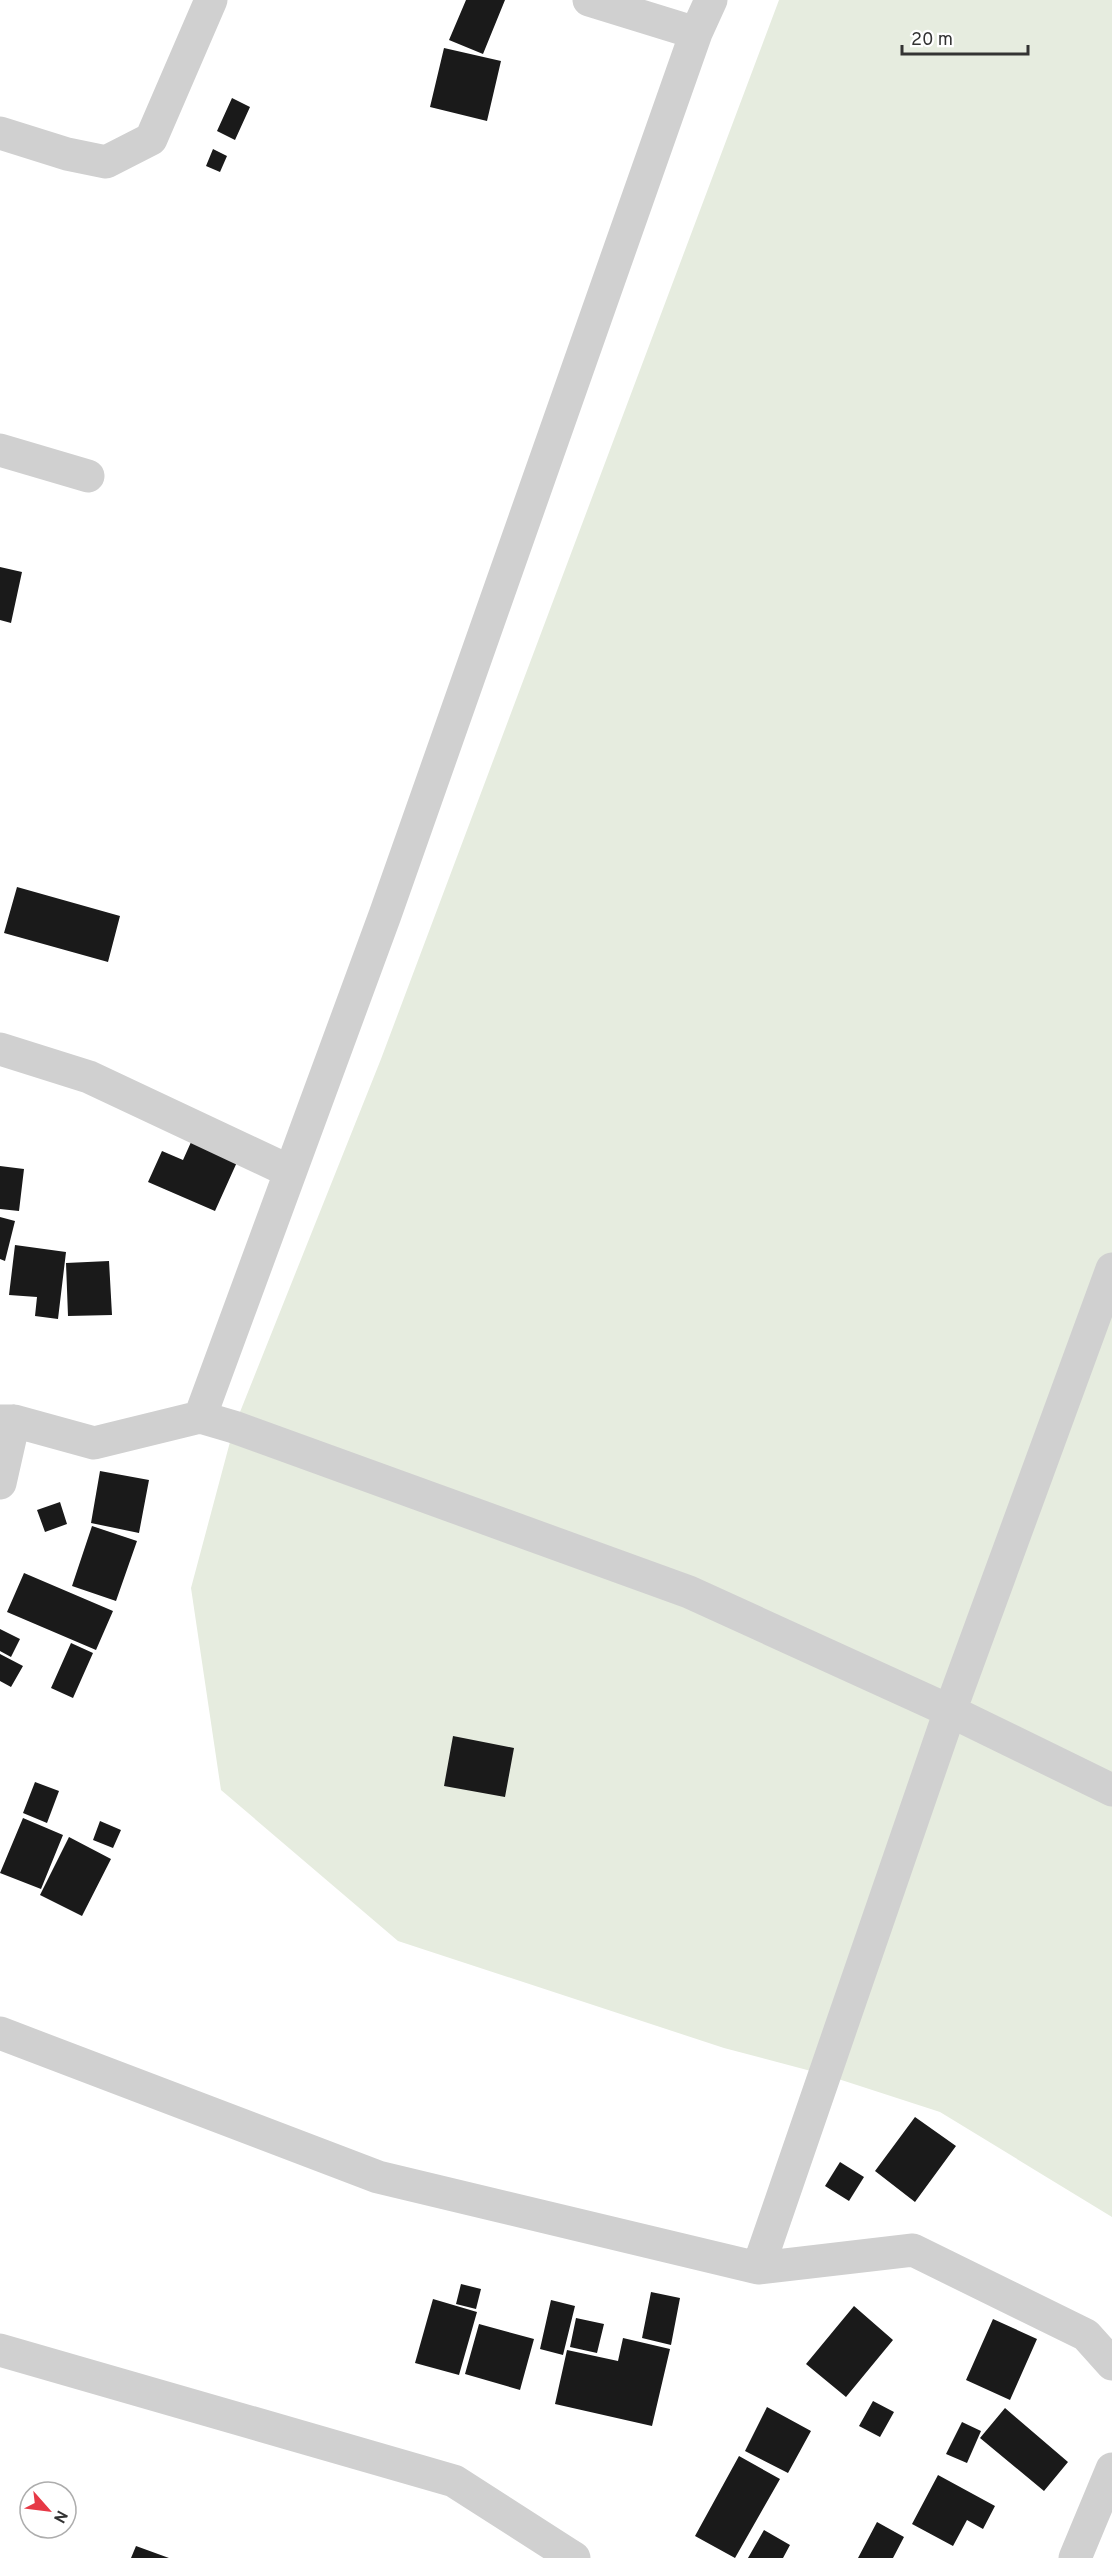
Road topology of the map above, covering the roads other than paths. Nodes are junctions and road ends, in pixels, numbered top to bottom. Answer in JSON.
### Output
{"nodes":[{"id":1,"x":211,"y":0,"type":"edge"},
{"id":2,"x":589,"y":0,"type":"edge"},
{"id":3,"x":711,"y":0,"type":"edge"},
{"id":4,"x":696,"y":33,"type":"junction"},
{"id":5,"x":0,"y":134,"type":"edge"},
{"id":6,"x":0,"y":450,"type":"edge"},
{"id":7,"x":88,"y":476,"type":"dead end"},
{"id":8,"x":0,"y":1049,"type":"edge"},
{"id":9,"x":289,"y":1172,"type":"junction"},
{"id":10,"x":1112,"y":1269,"type":"edge"},
{"id":11,"x":200,"y":1417,"type":"junction"},
{"id":12,"x":7,"y":1421,"type":"edge"},
{"id":13,"x":0,"y":1483,"type":"edge"},
{"id":14,"x":950,"y":1711,"type":"junction"},
{"id":15,"x":1112,"y":1790,"type":"edge"},
{"id":16,"x":0,"y":2033,"type":"edge"},
{"id":17,"x":758,"y":2268,"type":"junction"},
{"id":18,"x":0,"y":2349,"type":"edge"},
{"id":19,"x":1112,"y":2364,"type":"edge"},
{"id":20,"x":1112,"y":2469,"type":"edge"},
{"id":21,"x":574,"y":2558,"type":"edge"},
{"id":22,"x":1075,"y":2558,"type":"edge"}],
"edges":[{"from":1,"to":5,"type":"street"},
{"from":2,"to":4,"type":"street"},
{"from":3,"to":4,"type":"street"},
{"from":4,"to":9,"type":"street"},
{"from":6,"to":7,"type":"street"},
{"from":8,"to":9,"type":"street"},
{"from":9,"to":11,"type":"street"},
{"from":10,"to":14,"type":"street"},
{"from":11,"to":12,"type":"street"},
{"from":11,"to":14,"type":"street"},
{"from":12,"to":13,"type":"street"},
{"from":14,"to":15,"type":"street"},
{"from":14,"to":17,"type":"street"},
{"from":16,"to":17,"type":"street"},
{"from":17,"to":19,"type":"street"},
{"from":18,"to":21,"type":"street"},
{"from":20,"to":22,"type":"street"}]}
